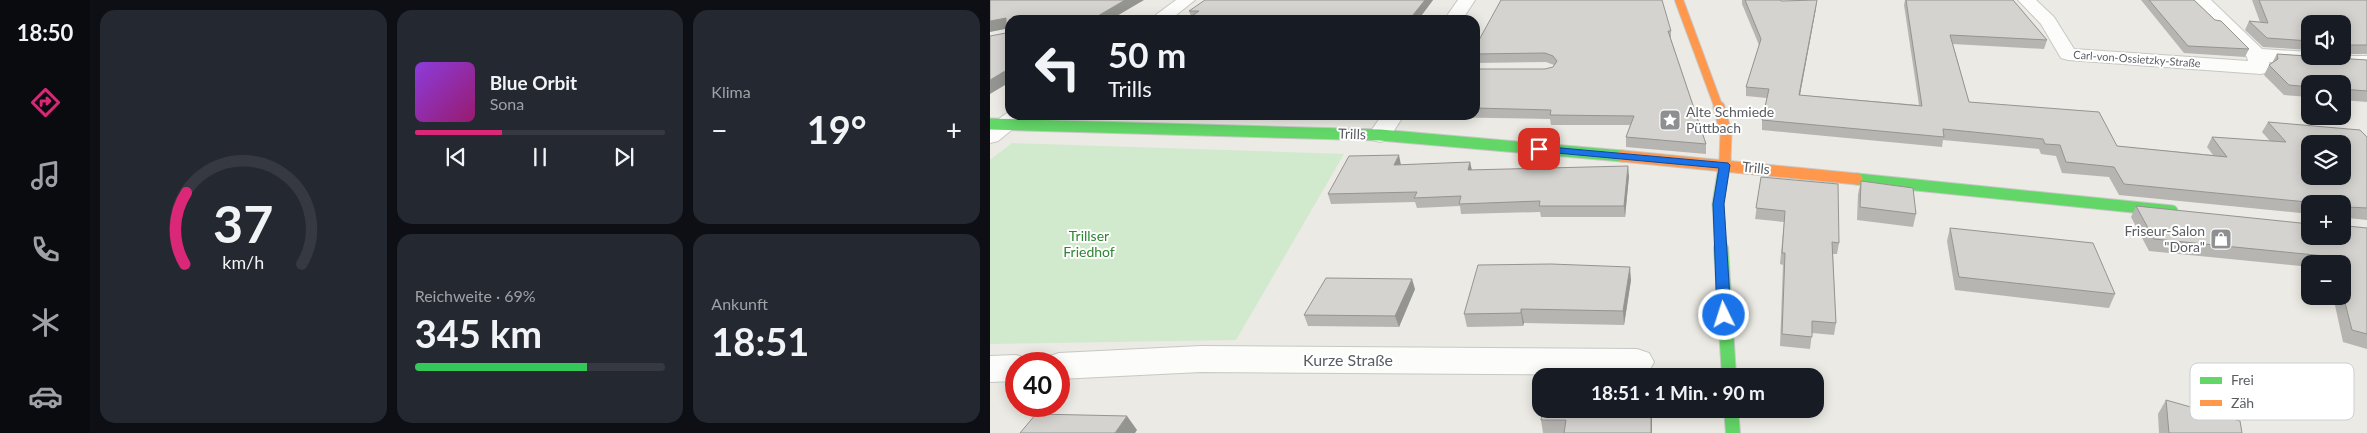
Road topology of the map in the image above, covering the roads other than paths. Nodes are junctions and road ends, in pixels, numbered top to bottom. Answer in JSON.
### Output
{"nodes":[{"id":1,"x":1187,"y":0,"type":"edge"},
{"id":2,"x":1467,"y":0,"type":"edge"},
{"id":3,"x":1678,"y":0,"type":"edge"},
{"id":4,"x":2026,"y":0,"type":"edge"},
{"id":5,"x":2201,"y":0,"type":"edge"},
{"id":6,"x":1165,"y":15,"type":"edge"},
{"id":7,"x":1456,"y":15,"type":"edge"},
{"id":8,"x":2256,"y":55,"type":"junction"},
{"id":9,"x":2367,"y":62,"type":"edge"},
{"id":10,"x":1390,"y":120,"type":"edge"},
{"id":11,"x":1001,"y":125,"type":"edge"},
{"id":12,"x":1380,"y":135,"type":"junction"},
{"id":13,"x":1724,"y":165,"type":"junction"},
{"id":14,"x":2187,"y":213,"type":"edge"},
{"id":15,"x":1637,"y":362,"type":"dead end"},
{"id":16,"x":1070,"y":365,"type":"edge"},
{"id":17,"x":1005,"y":368,"type":"edge"},
{"id":18,"x":1728,"y":368,"type":"edge"},
{"id":19,"x":990,"y":369,"type":"edge"},
{"id":20,"x":1733,"y":418,"type":"edge"},
{"id":21,"x":1734,"y":433,"type":"edge"}],
"edges":[{"from":1,"to":6,"type":"street"},
{"from":2,"to":7,"type":"street"},
{"from":3,"to":13,"type":"street"},
{"from":4,"to":8,"type":"street","name":"Carl-von-Ossietzky-Straße"},
{"from":5,"to":8,"type":"street"},
{"from":8,"to":9,"type":"street"},
{"from":10,"to":12,"type":"street"},
{"from":11,"to":12,"type":"street","name":"Trills"},
{"from":12,"to":13,"type":"street","name":"Trills"},
{"from":13,"to":14,"type":"street","name":"Trills"},
{"from":13,"to":18,"type":"street"},
{"from":15,"to":16,"type":"street","name":"Kurze Straße"},
{"from":17,"to":19,"type":"street"},
{"from":20,"to":21,"type":"street"}]}
